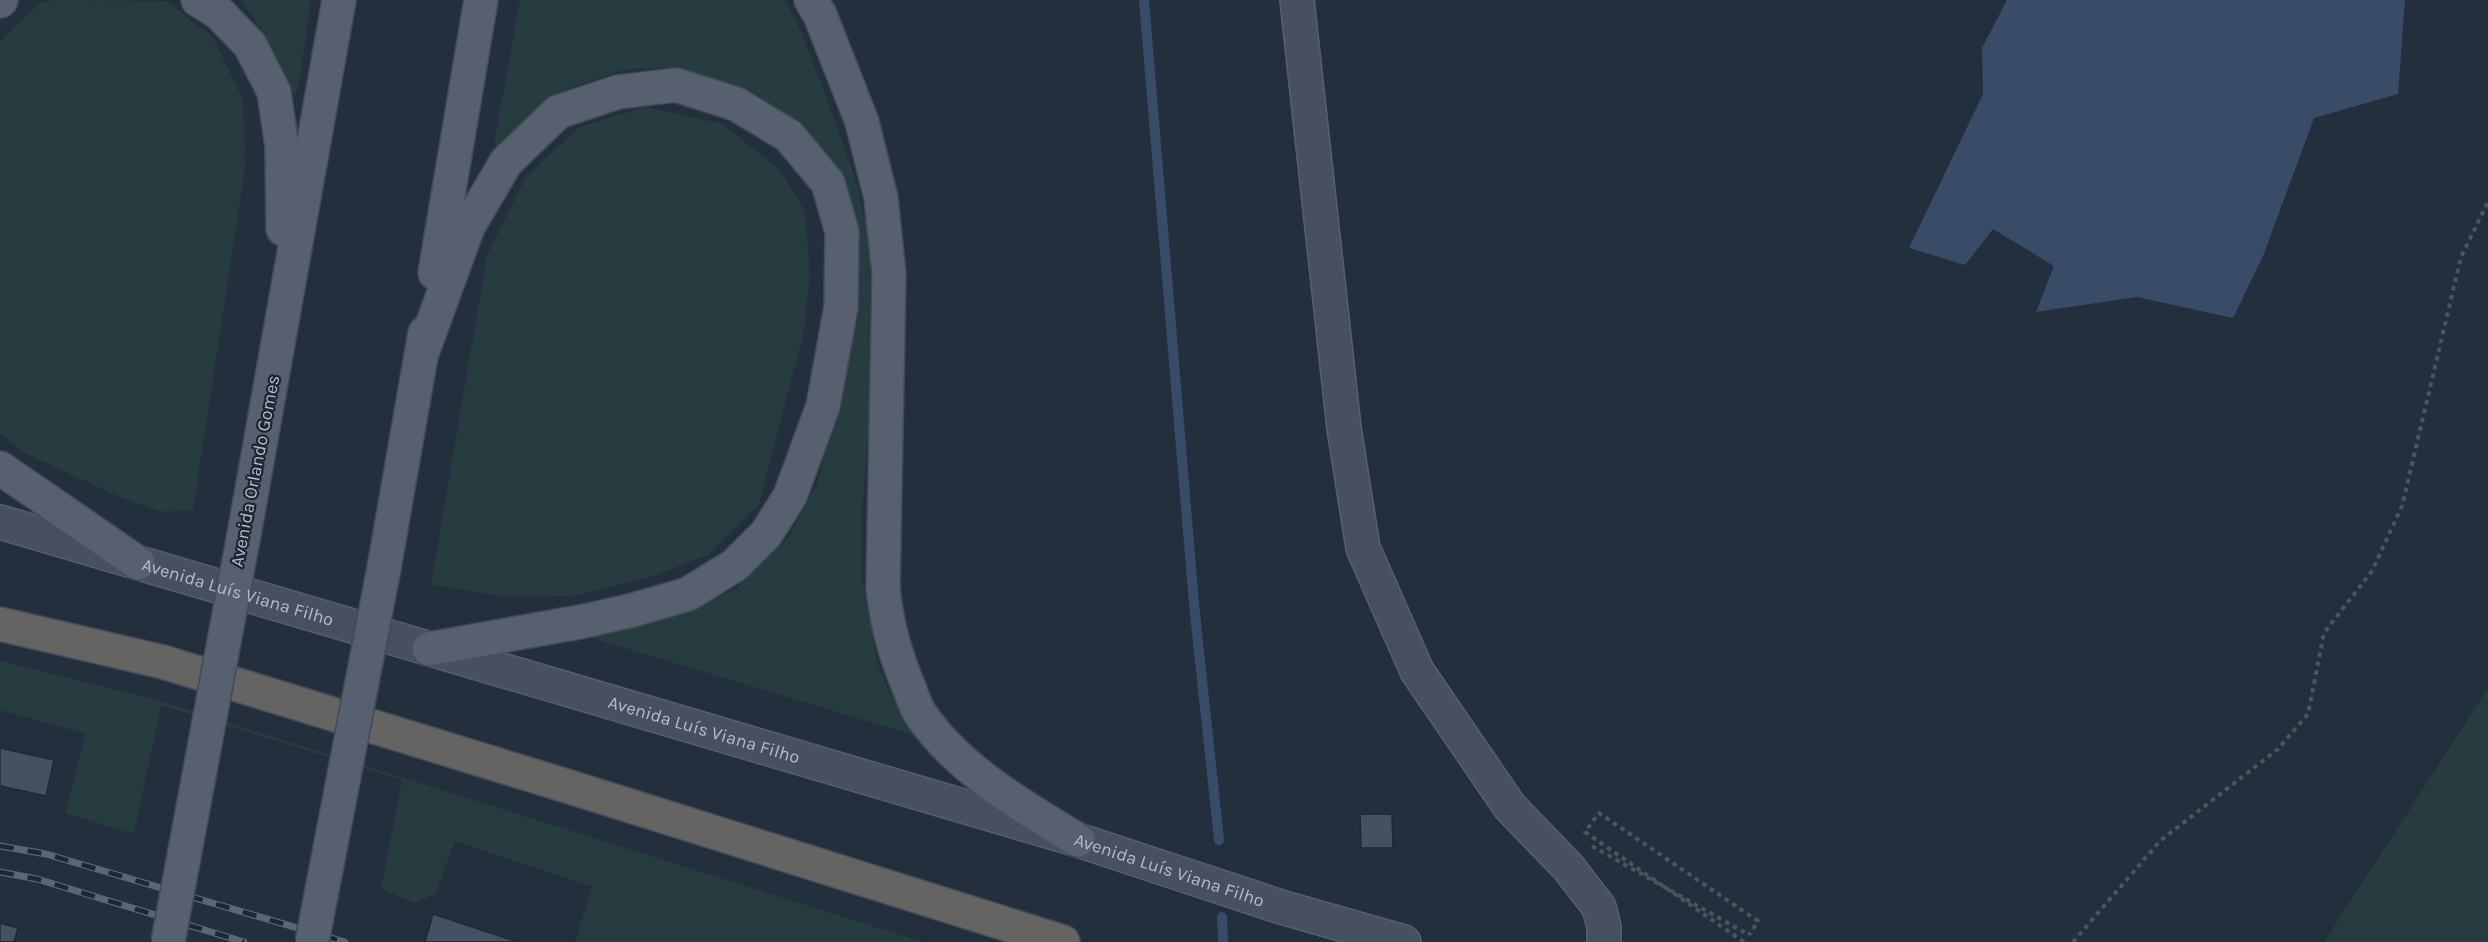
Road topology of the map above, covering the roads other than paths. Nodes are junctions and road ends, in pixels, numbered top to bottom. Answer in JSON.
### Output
{"nodes":[{"id":1,"x":198,"y":0,"type":"edge"},
{"id":2,"x":339,"y":0,"type":"edge"},
{"id":3,"x":481,"y":0,"type":"edge"},
{"id":4,"x":811,"y":0,"type":"edge"},
{"id":5,"x":1297,"y":0,"type":"edge"},
{"id":6,"x":279,"y":345,"type":"junction"},
{"id":7,"x":422,"y":353,"type":"junction"},
{"id":8,"x":0,"y":468,"type":"edge"},
{"id":9,"x":0,"y":522,"type":"edge"},
{"id":10,"x":138,"y":563,"type":"junction"},
{"id":11,"x":0,"y":624,"type":"edge"},
{"id":12,"x":429,"y":649,"type":"junction"},
{"id":13,"x":1086,"y":843,"type":"junction"},
{"id":14,"x":168,"y":942,"type":"edge"},
{"id":15,"x":312,"y":942,"type":"edge"},
{"id":16,"x":1063,"y":942,"type":"edge"},
{"id":17,"x":1404,"y":942,"type":"edge"},
{"id":18,"x":1604,"y":942,"type":"edge"}],
"edges":[{"from":1,"to":6,"type":"main road"},
{"from":2,"to":6,"type":"main road","name":"Avenida Orlando Gomes"},
{"from":3,"to":7,"type":"main road"},
{"from":4,"to":13,"type":"main road"},
{"from":5,"to":18,"type":"main road"},
{"from":6,"to":14,"type":"main road","name":"Avenida Orlando Gomes","bridge":true},
{"from":7,"to":12,"type":"main road"},
{"from":7,"to":15,"type":"main road","bridge":true},
{"from":8,"to":10,"type":"main road"},
{"from":9,"to":10,"type":"main road","name":"Avenida Luís Viana Filho"},
{"from":10,"to":12,"type":"main road","name":"Avenida Luís Viana Filho"},
{"from":11,"to":16,"type":"highway"},
{"from":12,"to":13,"type":"main road","name":"Avenida Luís Viana Filho"},
{"from":13,"to":17,"type":"main road","name":"Avenida Luís Viana Filho"}]}
